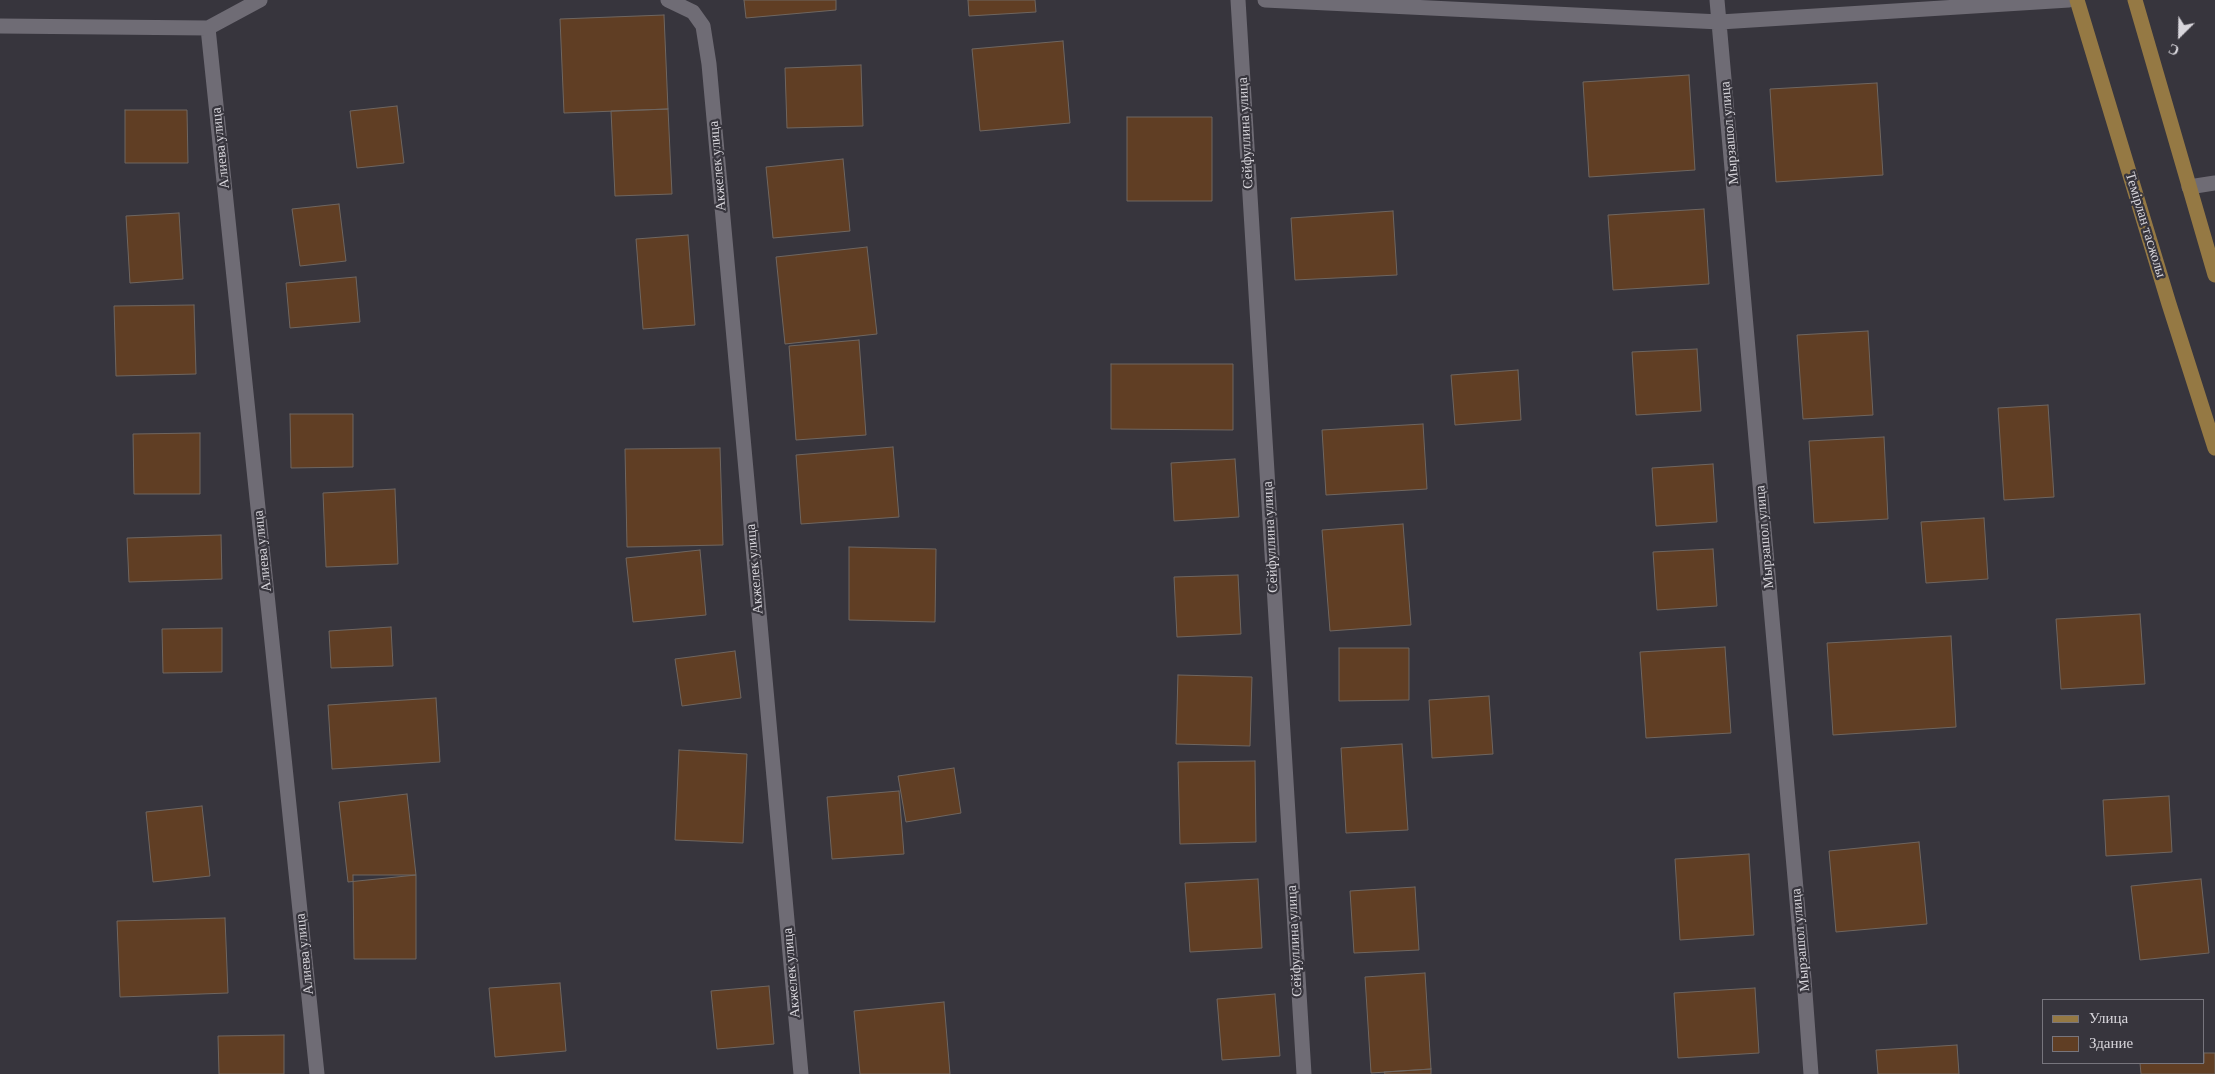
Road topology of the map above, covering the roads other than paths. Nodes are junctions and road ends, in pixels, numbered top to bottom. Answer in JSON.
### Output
{"nodes":[{"id":1,"x":260,"y":0,"type":"edge"},
{"id":2,"x":668,"y":0,"type":"edge"},
{"id":3,"x":1238,"y":0,"type":"edge"},
{"id":4,"x":1265,"y":0,"type":"edge"},
{"id":5,"x":1717,"y":0,"type":"edge"},
{"id":6,"x":2069,"y":0,"type":"edge"},
{"id":7,"x":2077,"y":0,"type":"edge"},
{"id":8,"x":2135,"y":0,"type":"edge"},
{"id":9,"x":1720,"y":22,"type":"junction"},
{"id":10,"x":0,"y":26,"type":"edge"},
{"id":11,"x":208,"y":28,"type":"junction"},
{"id":12,"x":2215,"y":183,"type":"edge"},
{"id":13,"x":2189,"y":186,"type":"junction"},
{"id":14,"x":2215,"y":275,"type":"edge"},
{"id":15,"x":2215,"y":448,"type":"edge"},
{"id":16,"x":317,"y":1074,"type":"edge"},
{"id":17,"x":801,"y":1074,"type":"edge"},
{"id":18,"x":1304,"y":1074,"type":"edge"},
{"id":19,"x":1811,"y":1074,"type":"edge"}],
"edges":[{"from":1,"to":11,"type":"street"},
{"from":2,"to":17,"type":"street","name":"Акжелек улица"},
{"from":3,"to":18,"type":"street","name":"Сейфуллина улица"},
{"from":4,"to":9,"type":"street"},
{"from":5,"to":9,"type":"street","name":"Мырзашол улица"},
{"from":6,"to":9,"type":"street"},
{"from":7,"to":15,"type":"main road","name":"Темірлан тасжолы"},
{"from":8,"to":13,"type":"main road"},
{"from":9,"to":19,"type":"street","name":"Мырзашол улица"},
{"from":10,"to":11,"type":"street"},
{"from":11,"to":16,"type":"street","name":"Алиева улица"},
{"from":12,"to":13,"type":"street"},
{"from":13,"to":14,"type":"main road"}]}
